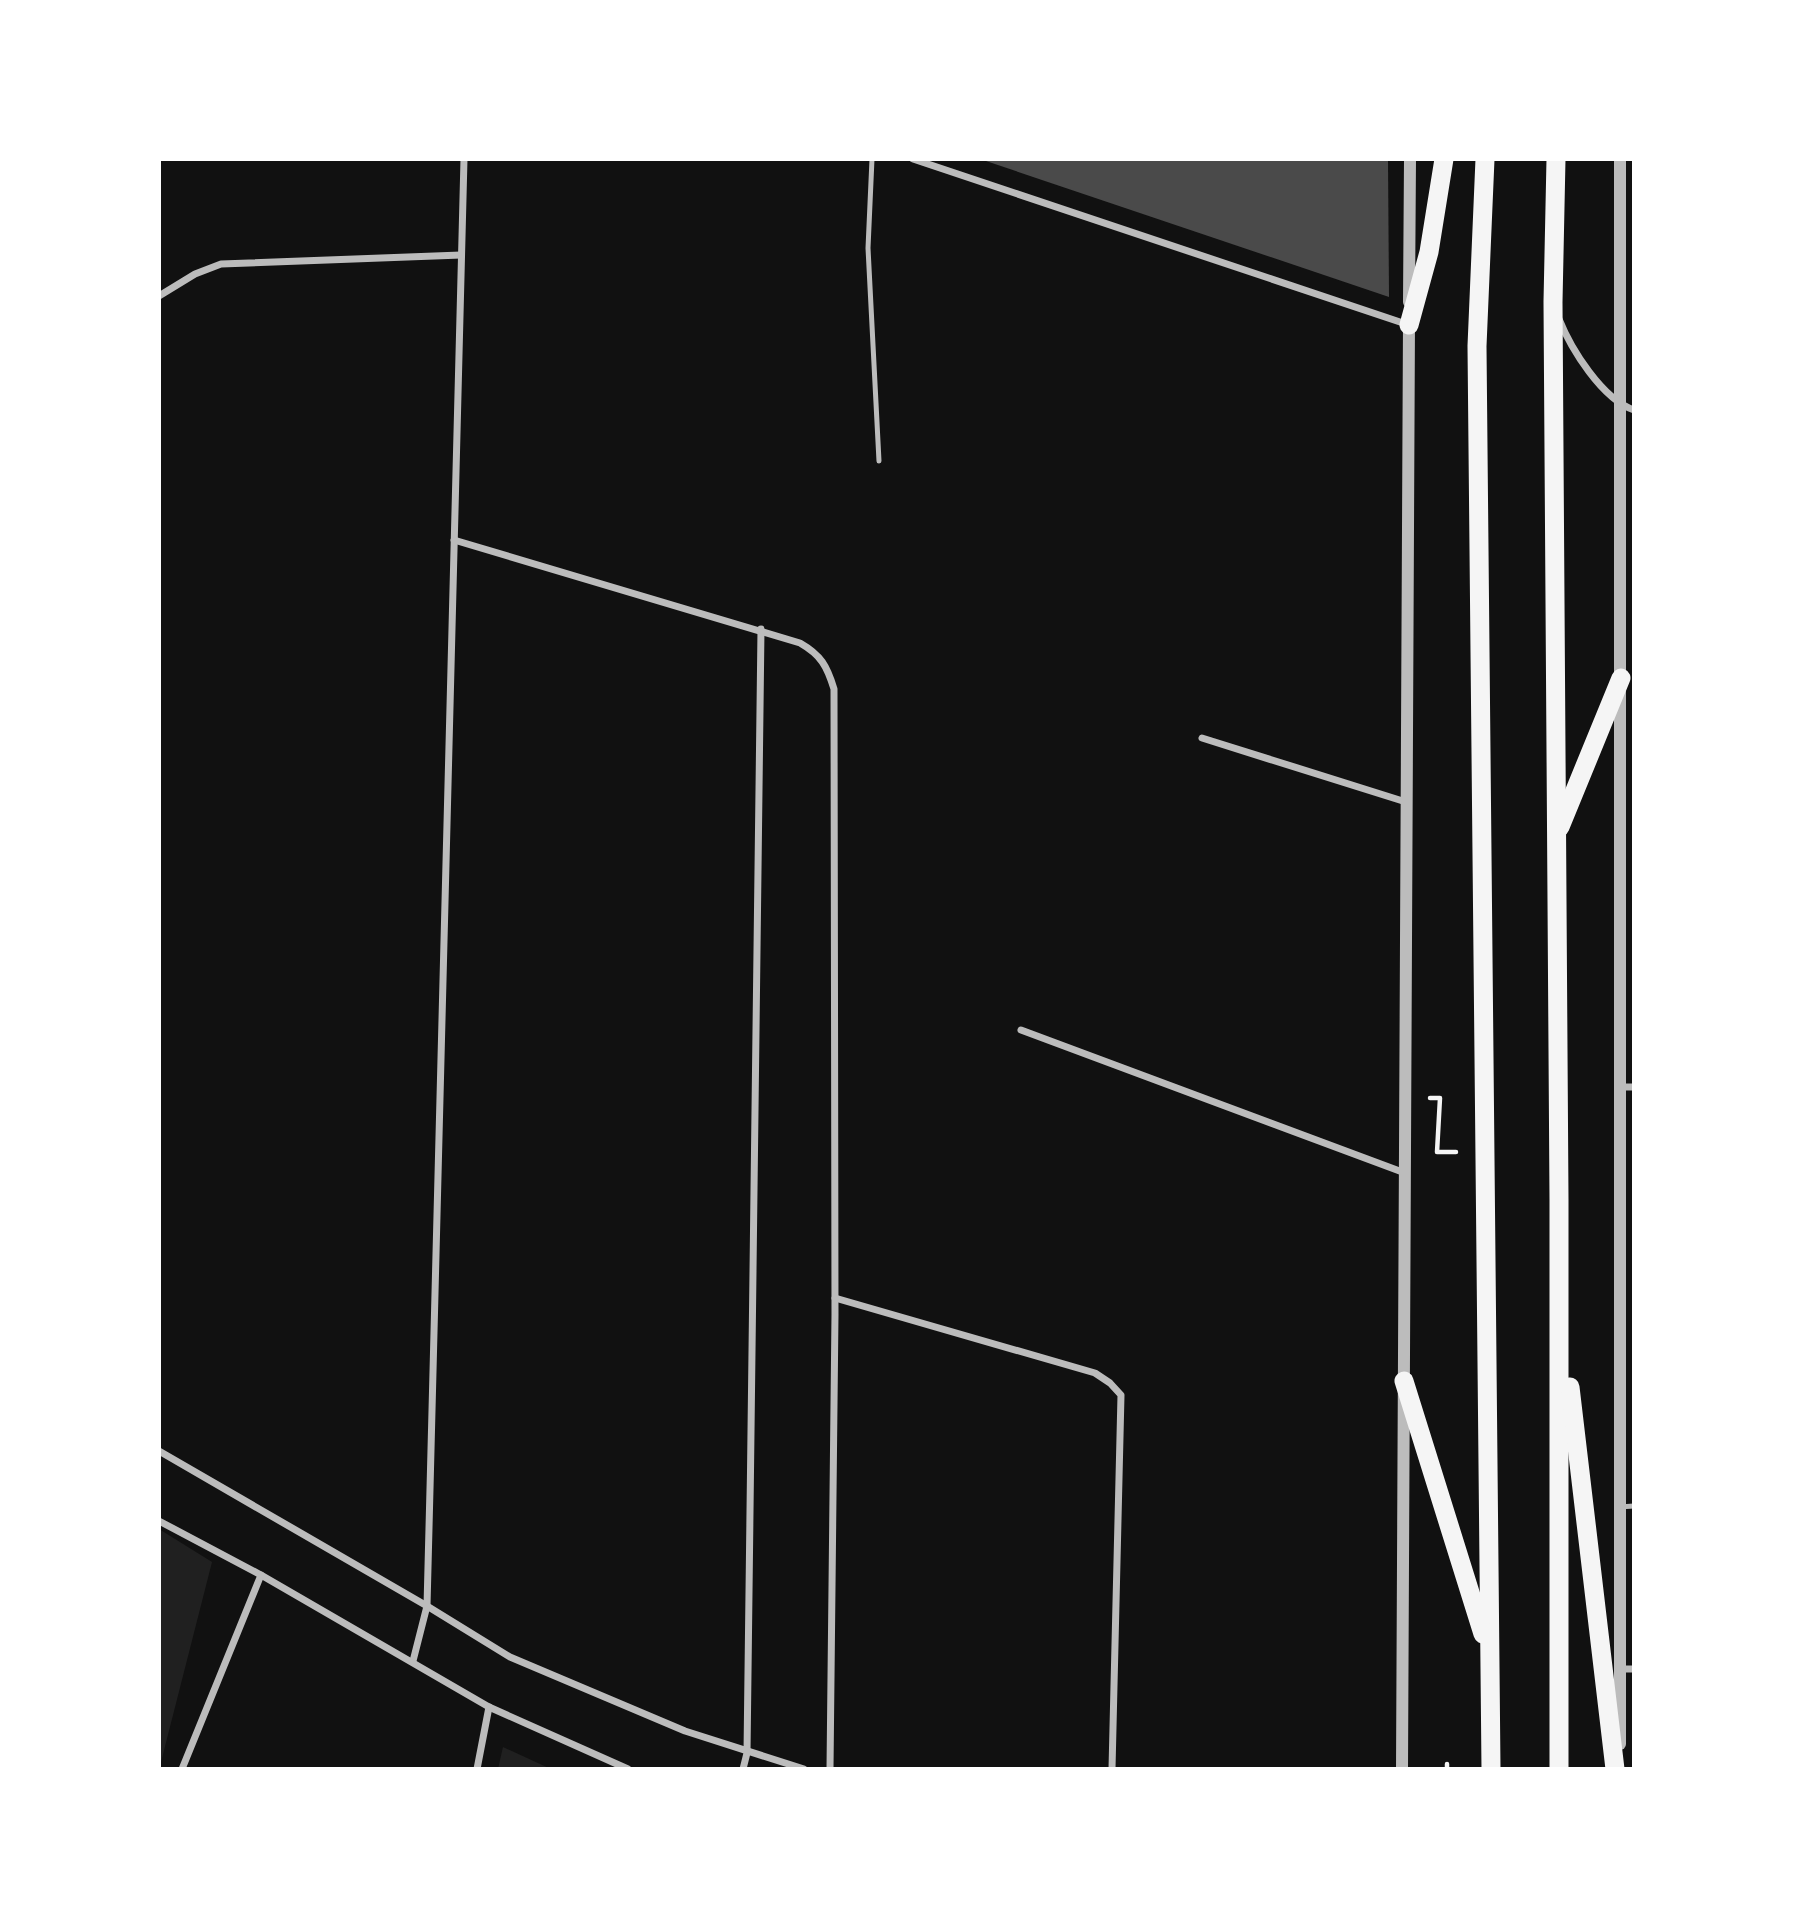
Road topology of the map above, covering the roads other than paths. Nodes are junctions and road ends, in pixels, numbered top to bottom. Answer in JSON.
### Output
{"nodes":[{"id":1,"x":464,"y":159,"type":"edge"},
{"id":2,"x":872,"y":159,"type":"edge"},
{"id":3,"x":913,"y":159,"type":"edge"},
{"id":4,"x":1410,"y":159,"type":"edge"},
{"id":5,"x":1444,"y":159,"type":"edge"},
{"id":6,"x":1485,"y":159,"type":"edge"},
{"id":7,"x":1556,"y":159,"type":"edge"},
{"id":8,"x":1620,"y":159,"type":"edge"},
{"id":9,"x":461,"y":255,"type":"junction"},
{"id":10,"x":159,"y":296,"type":"edge"},
{"id":11,"x":1553,"y":302,"type":"junction"},
{"id":12,"x":1409,"y":325,"type":"junction"},
{"id":13,"x":1621,"y":405,"type":"junction"},
{"id":14,"x":1634,"y":410,"type":"edge"},
{"id":15,"x":879,"y":461,"type":"dead end"},
{"id":16,"x":454,"y":540,"type":"junction"},
{"id":17,"x":761,"y":629,"type":"junction"},
{"id":18,"x":1621,"y":678,"type":"junction"},
{"id":19,"x":1202,"y":738,"type":"dead end"},
{"id":20,"x":1406,"y":802,"type":"junction"},
{"id":21,"x":1556,"y":838,"type":"junction"},
{"id":22,"x":1021,"y":1030,"type":"dead end"},
{"id":23,"x":1618,"y":1087,"type":"junction"},
{"id":24,"x":1634,"y":1087,"type":"edge"},
{"id":25,"x":1405,"y":1173,"type":"junction"},
{"id":26,"x":835,"y":1298,"type":"junction"},
{"id":27,"x":1560,"y":1300,"type":"junction"},
{"id":28,"x":1404,"y":1381,"type":"junction"},
{"id":29,"x":159,"y":1451,"type":"edge"},
{"id":30,"x":1634,"y":1506,"type":"edge"},
{"id":31,"x":1619,"y":1507,"type":"junction"},
{"id":32,"x":159,"y":1521,"type":"edge"},
{"id":33,"x":261,"y":1575,"type":"junction"},
{"id":34,"x":427,"y":1606,"type":"junction"},
{"id":35,"x":1490,"y":1656,"type":"junction"},
{"id":36,"x":413,"y":1661,"type":"junction"},
{"id":37,"x":1619,"y":1669,"type":"junction"},
{"id":38,"x":1634,"y":1669,"type":"edge"},
{"id":39,"x":489,"y":1707,"type":"junction"},
{"id":40,"x":747,"y":1753,"type":"junction"},
{"id":41,"x":182,"y":1769,"type":"edge"},
{"id":42,"x":477,"y":1769,"type":"edge"},
{"id":43,"x":628,"y":1769,"type":"edge"},
{"id":44,"x":743,"y":1769,"type":"edge"},
{"id":45,"x":804,"y":1769,"type":"edge"},
{"id":46,"x":830,"y":1769,"type":"edge"},
{"id":47,"x":1112,"y":1769,"type":"edge"},
{"id":48,"x":1402,"y":1769,"type":"edge"},
{"id":49,"x":1491,"y":1769,"type":"edge"},
{"id":50,"x":1559,"y":1769,"type":"edge"},
{"id":51,"x":1618,"y":1769,"type":"edge"}],
"edges":[{"from":1,"to":9,"type":"street"},
{"from":2,"to":15,"type":"lane"},
{"from":3,"to":12,"type":"street"},
{"from":4,"to":12,"type":"street"},
{"from":5,"to":12,"type":"highway"},
{"from":6,"to":35,"type":"highway"},
{"from":7,"to":11,"type":"highway"},
{"from":8,"to":13,"type":"street"},
{"from":9,"to":10,"type":"street"},
{"from":9,"to":16,"type":"street"},
{"from":11,"to":13,"type":"street"},
{"from":11,"to":21,"type":"highway"},
{"from":12,"to":20,"type":"street"},
{"from":13,"to":14,"type":"street"},
{"from":13,"to":18,"type":"street"},
{"from":16,"to":17,"type":"street"},
{"from":16,"to":34,"type":"street"},
{"from":17,"to":26,"type":"street"},
{"from":17,"to":40,"type":"street"},
{"from":18,"to":21,"type":"highway"},
{"from":18,"to":23,"type":"street"},
{"from":19,"to":20,"type":"street"},
{"from":20,"to":25,"type":"street"},
{"from":21,"to":27,"type":"highway"},
{"from":22,"to":25,"type":"street"},
{"from":23,"to":24,"type":"street"},
{"from":23,"to":31,"type":"street"},
{"from":25,"to":28,"type":"street"},
{"from":26,"to":46,"type":"street"},
{"from":26,"to":47,"type":"street"},
{"from":27,"to":50,"type":"highway"},
{"from":27,"to":51,"type":"highway"},
{"from":28,"to":35,"type":"highway"},
{"from":28,"to":48,"type":"street"},
{"from":29,"to":34,"type":"street"},
{"from":30,"to":31,"type":"lane"},
{"from":31,"to":37,"type":"street"},
{"from":32,"to":33,"type":"street"},
{"from":33,"to":36,"type":"street"},
{"from":33,"to":41,"type":"street"},
{"from":34,"to":36,"type":"street"},
{"from":34,"to":40,"type":"street"},
{"from":35,"to":49,"type":"highway"},
{"from":36,"to":39,"type":"street"},
{"from":37,"to":38,"type":"street"},
{"from":37,"to":51,"type":"street"},
{"from":39,"to":42,"type":"street"},
{"from":39,"to":43,"type":"street"},
{"from":40,"to":44,"type":"street"},
{"from":40,"to":45,"type":"street"}]}
